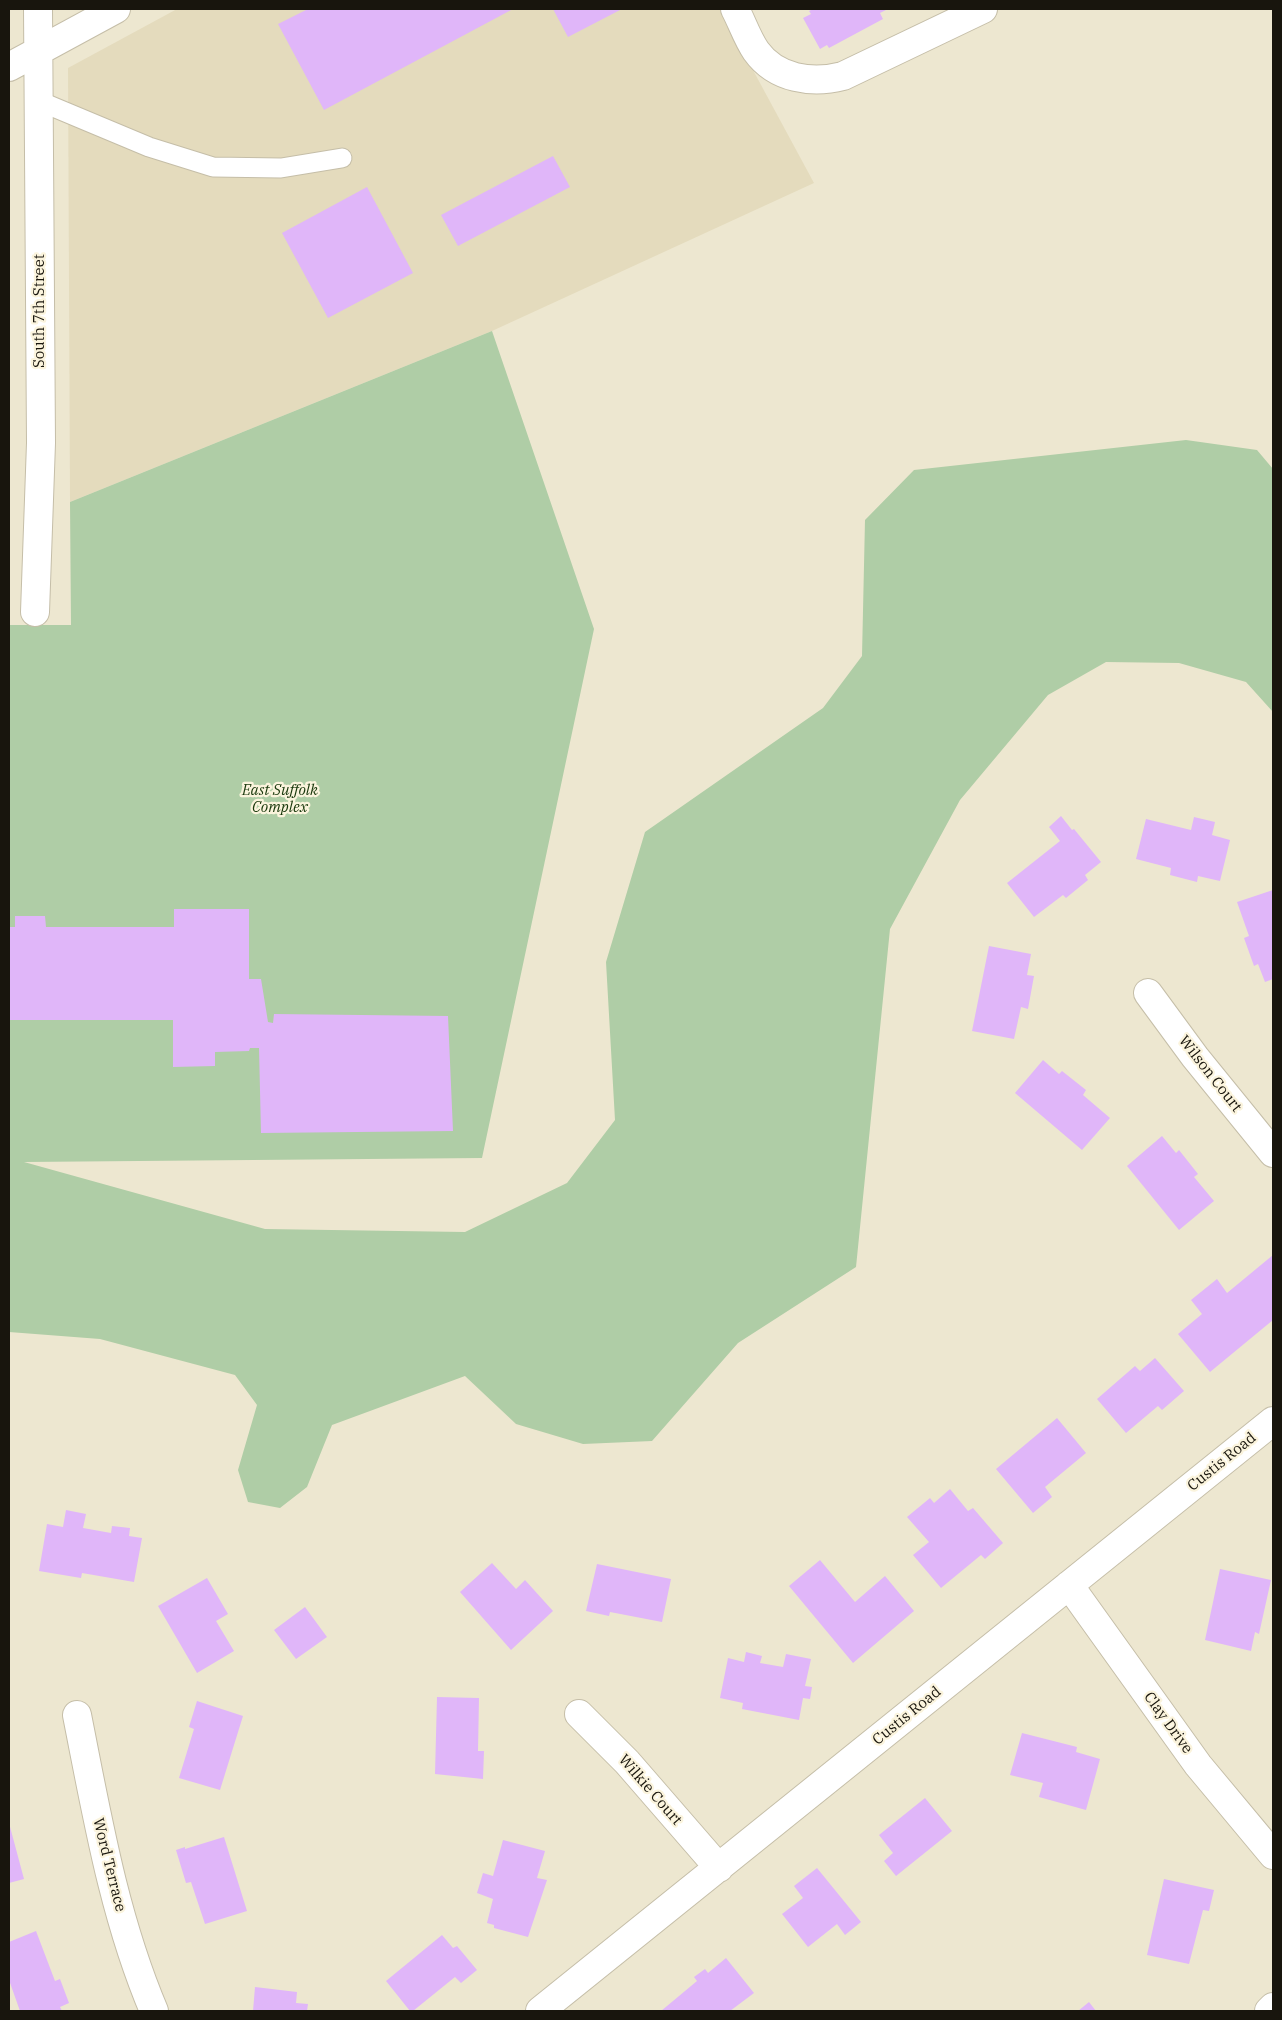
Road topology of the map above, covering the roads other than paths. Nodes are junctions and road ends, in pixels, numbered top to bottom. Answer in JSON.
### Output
{"nodes":[{"id":1,"x":38,"y":9,"type":"edge"},
{"id":2,"x":116,"y":9,"type":"edge"},
{"id":3,"x":735,"y":9,"type":"edge"},
{"id":4,"x":983,"y":9,"type":"edge"},
{"id":5,"x":39,"y":50,"type":"junction"},
{"id":6,"x":9,"y":67,"type":"edge"},
{"id":7,"x":39,"y":101,"type":"junction"},
{"id":8,"x":342,"y":158,"type":"dead end"},
{"id":9,"x":35,"y":612,"type":"dead end"},
{"id":10,"x":1148,"y":993,"type":"dead end"},
{"id":11,"x":1273,"y":1153,"type":"edge"},
{"id":12,"x":1273,"y":1421,"type":"edge"},
{"id":13,"x":1069,"y":1585,"type":"junction"},
{"id":14,"x":579,"y":1714,"type":"dead end"},
{"id":15,"x":77,"y":1715,"type":"dead end"},
{"id":16,"x":1273,"y":1855,"type":"edge"},
{"id":17,"x":719,"y":1868,"type":"junction"},
{"id":18,"x":1273,"y":2008,"type":"edge"},
{"id":19,"x":154,"y":2011,"type":"edge"},
{"id":20,"x":540,"y":2011,"type":"edge"},
{"id":21,"x":1268,"y":2011,"type":"edge"}],
"edges":[{"from":1,"to":5,"type":"street","name":"South 7th Street"},
{"from":2,"to":5,"type":"street"},
{"from":3,"to":4,"type":"street"},
{"from":5,"to":6,"type":"street"},
{"from":5,"to":7,"type":"street","name":"South 7th Street"},
{"from":7,"to":8,"type":"lane"},
{"from":7,"to":9,"type":"street","name":"South 7th Street"},
{"from":10,"to":11,"type":"street","name":"Wilson Court"},
{"from":12,"to":13,"type":"street","name":"Custis Road"},
{"from":13,"to":16,"type":"street","name":"Clay Drive"},
{"from":13,"to":17,"type":"street","name":"Custis Road"},
{"from":14,"to":17,"type":"street","name":"Wilkie Court"},
{"from":15,"to":19,"type":"street","name":"Word Terrace"},
{"from":17,"to":20,"type":"street","name":"Custis Road"},
{"from":18,"to":21,"type":"street"}]}
